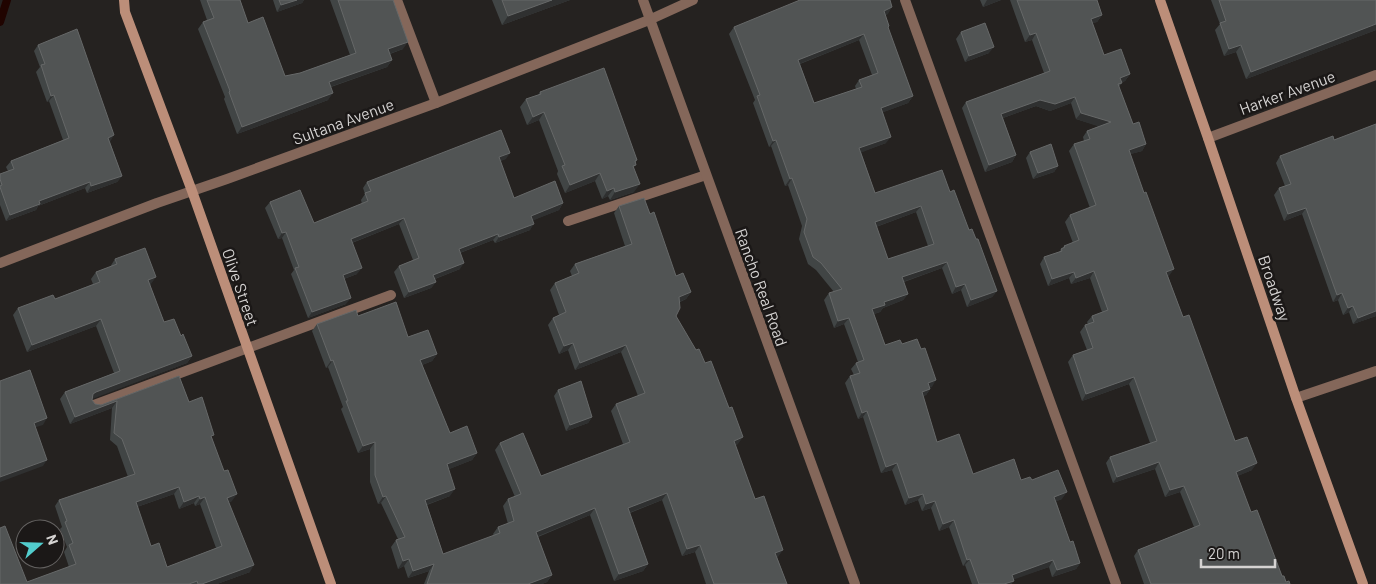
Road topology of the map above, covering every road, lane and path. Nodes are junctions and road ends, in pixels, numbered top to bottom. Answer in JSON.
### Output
{"nodes":[{"id":1,"x":124,"y":0,"type":"edge"},
{"id":2,"x":397,"y":0,"type":"edge"},
{"id":3,"x":643,"y":0,"type":"edge"},
{"id":4,"x":693,"y":0,"type":"edge"},
{"id":5,"x":905,"y":0,"type":"edge"},
{"id":6,"x":1160,"y":0,"type":"edge"},
{"id":7,"x":649,"y":20,"type":"junction"},
{"id":8,"x":1376,"y":75,"type":"edge"},
{"id":9,"x":436,"y":104,"type":"junction"},
{"id":10,"x":1208,"y":138,"type":"junction"},
{"id":11,"x":706,"y":175,"type":"junction"},
{"id":12,"x":192,"y":191,"type":"junction"},
{"id":13,"x":568,"y":221,"type":"dead end"},
{"id":14,"x":0,"y":263,"type":"edge"},
{"id":15,"x":391,"y":295,"type":"dead end"},
{"id":16,"x":247,"y":349,"type":"junction"},
{"id":17,"x":1376,"y":371,"type":"edge"},
{"id":18,"x":1296,"y":398,"type":"junction"},
{"id":19,"x":94,"y":405,"type":"edge"},
{"id":20,"x":331,"y":584,"type":"edge"},
{"id":21,"x":854,"y":584,"type":"edge"},
{"id":22,"x":1116,"y":584,"type":"edge"},
{"id":23,"x":1363,"y":584,"type":"edge"}],
"edges":[{"from":1,"to":12,"type":"street","name":"Olive Street"},
{"from":2,"to":9,"type":"street"},
{"from":3,"to":7,"type":"street","name":"Rancho Real Road"},
{"from":4,"to":7,"type":"street","name":"Sultana Avenue"},
{"from":5,"to":22,"type":"street"},
{"from":6,"to":10,"type":"street","name":"Broadway"},
{"from":7,"to":9,"type":"street","name":"Sultana Avenue"},
{"from":7,"to":11,"type":"street","name":"Rancho Real Road"},
{"from":8,"to":10,"type":"street","name":"Harker Avenue"},
{"from":9,"to":12,"type":"street","name":"Sultana Avenue"},
{"from":10,"to":18,"type":"street","name":"Broadway"},
{"from":11,"to":13,"type":"street"},
{"from":11,"to":21,"type":"street","name":"Rancho Real Road"},
{"from":12,"to":14,"type":"street","name":"Sultana Avenue"},
{"from":12,"to":16,"type":"street","name":"Olive Street"},
{"from":15,"to":16,"type":"street"},
{"from":16,"to":19,"type":"street"},
{"from":16,"to":20,"type":"street","name":"Olive Street"},
{"from":17,"to":18,"type":"street"},
{"from":18,"to":23,"type":"street","name":"Broadway"}]}
